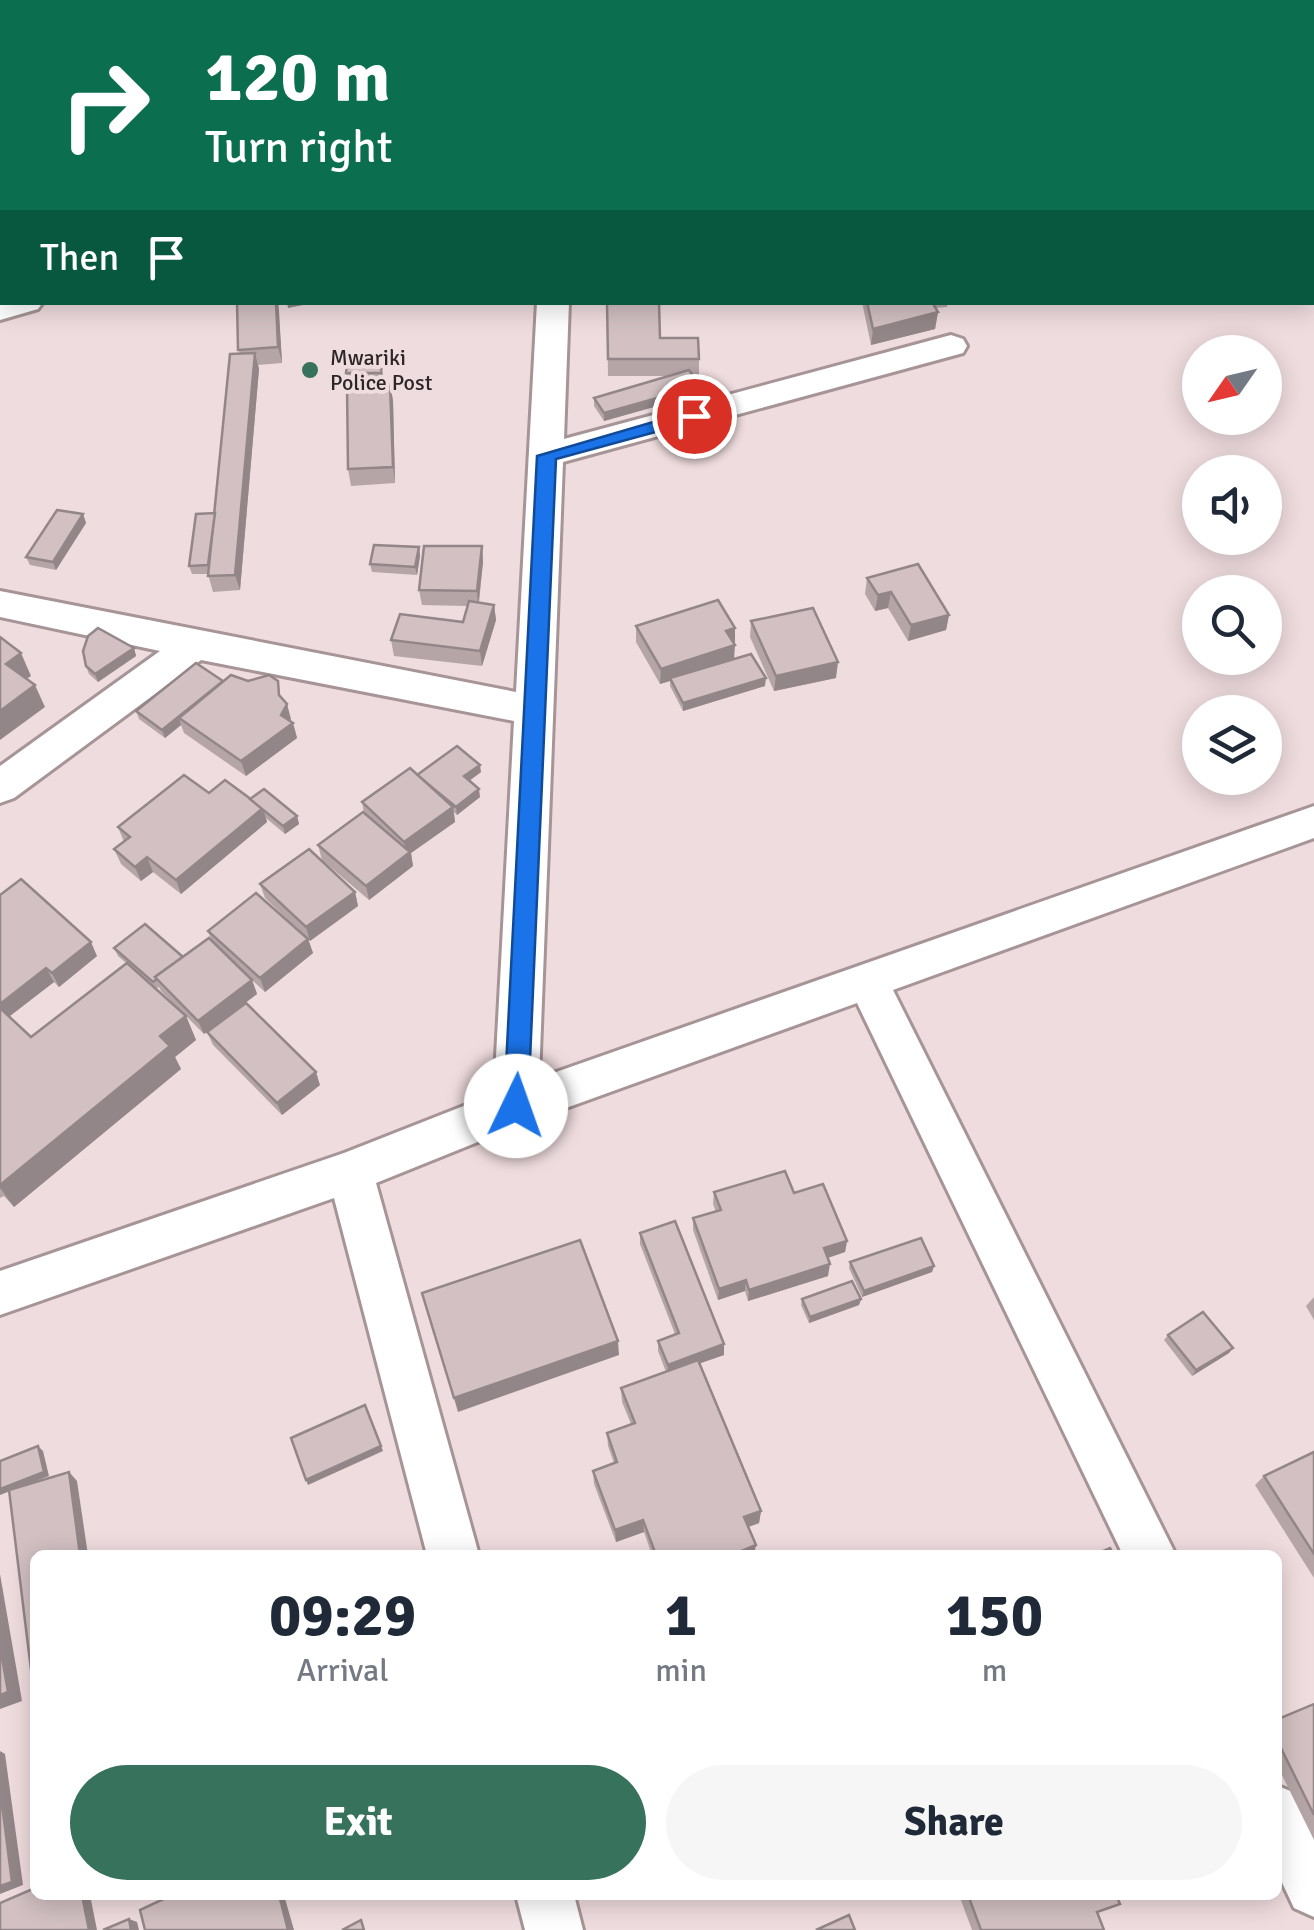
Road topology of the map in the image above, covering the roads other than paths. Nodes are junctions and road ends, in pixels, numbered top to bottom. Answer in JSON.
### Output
{"nodes":[{"id":1,"x":554,"y":305,"type":"edge"},
{"id":2,"x":952,"y":346,"type":"dead end"},
{"id":3,"x":546,"y":456,"type":"junction"},
{"id":4,"x":0,"y":604,"type":"edge"},
{"id":5,"x":198,"y":642,"type":"junction"},
{"id":6,"x":534,"y":710,"type":"junction"},
{"id":7,"x":0,"y":788,"type":"edge"},
{"id":8,"x":1314,"y":822,"type":"edge"},
{"id":9,"x":868,"y":982,"type":"junction"},
{"id":10,"x":516,"y":1106,"type":"junction"},
{"id":11,"x":350,"y":1172,"type":"junction"},
{"id":12,"x":0,"y":1293,"type":"edge"},
{"id":13,"x":452,"y":1550,"type":"edge"},
{"id":14,"x":1148,"y":1550,"type":"edge"},
{"id":15,"x":1282,"y":1822,"type":"edge"},
{"id":16,"x":1314,"y":1888,"type":"edge"},
{"id":17,"x":546,"y":1900,"type":"edge"},
{"id":18,"x":554,"y":1930,"type":"edge"}],
"edges":[{"from":1,"to":3,"type":"street"},
{"from":2,"to":3,"type":"street"},
{"from":3,"to":6,"type":"street"},
{"from":4,"to":5,"type":"street"},
{"from":5,"to":6,"type":"street"},
{"from":5,"to":7,"type":"street"},
{"from":6,"to":10,"type":"street"},
{"from":8,"to":9,"type":"street"},
{"from":9,"to":10,"type":"street"},
{"from":9,"to":14,"type":"street"},
{"from":10,"to":11,"type":"street"},
{"from":11,"to":12,"type":"street"},
{"from":11,"to":13,"type":"street"},
{"from":15,"to":16,"type":"street"},
{"from":17,"to":18,"type":"street"}]}
